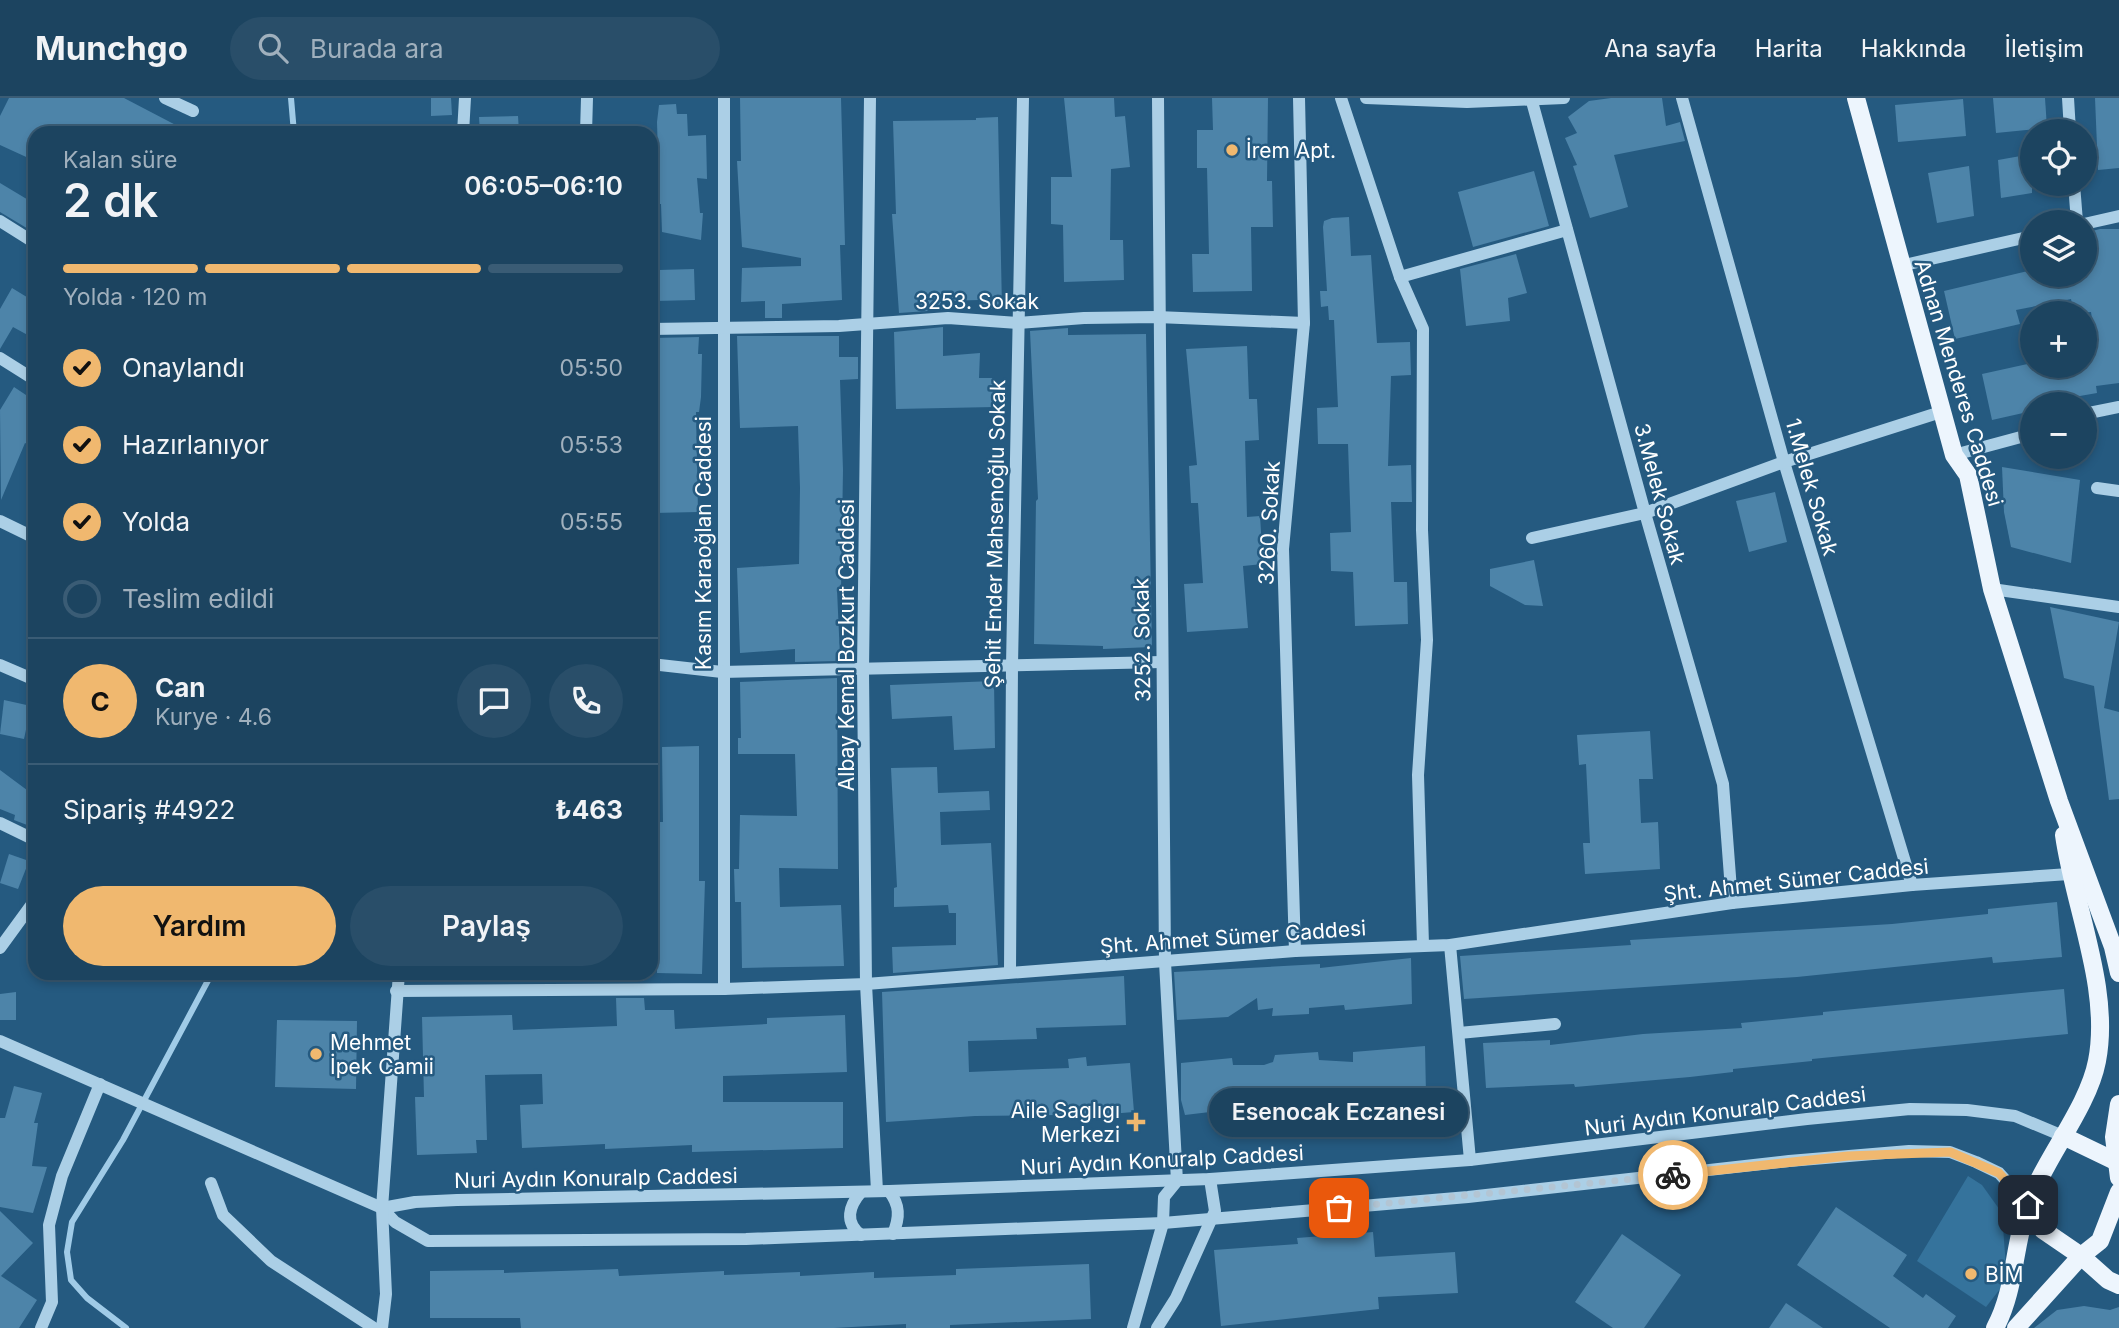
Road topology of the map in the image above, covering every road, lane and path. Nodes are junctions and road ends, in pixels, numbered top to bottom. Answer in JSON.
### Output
{"nodes":[{"id":1,"x":164,"y":98,"type":"edge"},
{"id":2,"x":465,"y":98,"type":"edge"},
{"id":3,"x":587,"y":98,"type":"edge"},
{"id":4,"x":724,"y":98,"type":"edge"},
{"id":5,"x":870,"y":98,"type":"edge"},
{"id":6,"x":1023,"y":98,"type":"edge"},
{"id":7,"x":1158,"y":98,"type":"edge"},
{"id":8,"x":1299,"y":98,"type":"edge"},
{"id":9,"x":1341,"y":98,"type":"edge"},
{"id":10,"x":1366,"y":98,"type":"edge"},
{"id":11,"x":1564,"y":98,"type":"edge"},
{"id":12,"x":1682,"y":98,"type":"edge"},
{"id":13,"x":1856,"y":98,"type":"edge"},
{"id":14,"x":2068,"y":98,"type":"edge"},
{"id":15,"x":1531,"y":99,"type":"edge"},
{"id":16,"x":193,"y":111,"type":"dead end"},
{"id":17,"x":2069,"y":119,"type":"edge"},
{"id":18,"x":463,"y":126,"type":"edge"},
{"id":19,"x":586,"y":126,"type":"edge"},
{"id":20,"x":2119,"y":216,"type":"edge"},
{"id":21,"x":0,"y":221,"type":"edge"},
{"id":22,"x":2097,"y":221,"type":"edge"},
{"id":23,"x":1567,"y":230,"type":"junction"},
{"id":24,"x":28,"y":239,"type":"edge"},
{"id":25,"x":2020,"y":239,"type":"edge"},
{"id":26,"x":1900,"y":266,"type":"junction"},
{"id":27,"x":1400,"y":277,"type":"junction"},
{"id":28,"x":1157,"y":317,"type":"junction"},
{"id":29,"x":870,"y":322,"type":"junction"},
{"id":30,"x":1018,"y":323,"type":"junction"},
{"id":31,"x":1304,"y":323,"type":"junction"},
{"id":32,"x":722,"y":326,"type":"junction"},
{"id":33,"x":658,"y":329,"type":"edge"},
{"id":34,"x":0,"y":358,"type":"edge"},
{"id":35,"x":28,"y":376,"type":"edge"},
{"id":36,"x":2119,"y":407,"type":"edge"},
{"id":37,"x":1944,"y":411,"type":"junction"},
{"id":38,"x":2097,"y":411,"type":"edge"},
{"id":39,"x":2020,"y":437,"type":"edge"},
{"id":40,"x":1954,"y":455,"type":"junction"},
{"id":41,"x":1784,"y":462,"type":"junction"},
{"id":42,"x":2097,"y":488,"type":"dead end"},
{"id":43,"x":2119,"y":491,"type":"edge"},
{"id":44,"x":1645,"y":513,"type":"junction"},
{"id":45,"x":0,"y":521,"type":"edge"},
{"id":46,"x":28,"y":535,"type":"edge"},
{"id":47,"x":1532,"y":538,"type":"dead end"},
{"id":48,"x":1992,"y":589,"type":"junction"},
{"id":49,"x":2119,"y":607,"type":"edge"},
{"id":50,"x":1162,"y":662,"type":"junction"},
{"id":51,"x":0,"y":665,"type":"edge"},
{"id":52,"x":658,"y":665,"type":"edge"},
{"id":53,"x":1012,"y":665,"type":"junction"},
{"id":54,"x":863,"y":670,"type":"junction"},
{"id":55,"x":722,"y":672,"type":"junction"},
{"id":56,"x":28,"y":677,"type":"edge"},
{"id":57,"x":2059,"y":801,"type":"junction"},
{"id":58,"x":0,"y":823,"type":"edge"},
{"id":59,"x":28,"y":837,"type":"edge"},
{"id":60,"x":2069,"y":874,"type":"junction"},
{"id":61,"x":1912,"y":885,"type":"junction"},
{"id":62,"x":1732,"y":903,"type":"junction"},
{"id":63,"x":28,"y":909,"type":"edge"},
{"id":64,"x":1,"y":945,"type":"edge"},
{"id":65,"x":1423,"y":945,"type":"junction"},
{"id":66,"x":1450,"y":945,"type":"junction"},
{"id":67,"x":1296,"y":951,"type":"junction"},
{"id":68,"x":1165,"y":962,"type":"junction"},
{"id":69,"x":1010,"y":971,"type":"junction"},
{"id":70,"x":2119,"y":973,"type":"edge"},
{"id":71,"x":398,"y":980,"type":"edge"},
{"id":72,"x":574,"y":980,"type":"edge"},
{"id":73,"x":866,"y":984,"type":"junction"},
{"id":74,"x":574,"y":988,"type":"junction"},
{"id":75,"x":724,"y":989,"type":"junction"},
{"id":76,"x":396,"y":991,"type":"junction"},
{"id":77,"x":1555,"y":1024,"type":"dead end"},
{"id":78,"x":1459,"y":1033,"type":"junction"},
{"id":79,"x":0,"y":1041,"type":"edge"},
{"id":80,"x":100,"y":1084,"type":"junction"},
{"id":81,"x":2119,"y":1104,"type":"edge"},
{"id":82,"x":2063,"y":1136,"type":"junction"},
{"id":83,"x":1470,"y":1160,"type":"junction"},
{"id":84,"x":2117,"y":1161,"type":"edge"},
{"id":85,"x":2119,"y":1178,"type":"edge"},
{"id":86,"x":1210,"y":1179,"type":"junction"},
{"id":87,"x":1177,"y":1181,"type":"junction"},
{"id":88,"x":211,"y":1183,"type":"dead end"},
{"id":89,"x":883,"y":1191,"type":"junction"},
{"id":90,"x":861,"y":1192,"type":"junction"},
{"id":91,"x":2119,"y":1192,"type":"edge"},
{"id":92,"x":2028,"y":1205,"type":"junction"},
{"id":93,"x":382,"y":1208,"type":"junction"},
{"id":94,"x":1210,"y":1219,"type":"junction"},
{"id":95,"x":1164,"y":1223,"type":"junction"},
{"id":96,"x":893,"y":1234,"type":"junction"},
{"id":97,"x":861,"y":1235,"type":"junction"},
{"id":98,"x":2081,"y":1256,"type":"junction"},
{"id":99,"x":2119,"y":1285,"type":"edge"},
{"id":100,"x":41,"y":1328,"type":"edge"},
{"id":101,"x":374,"y":1328,"type":"edge"},
{"id":102,"x":382,"y":1328,"type":"edge"},
{"id":103,"x":1133,"y":1328,"type":"edge"},
{"id":104,"x":1157,"y":1328,"type":"edge"},
{"id":105,"x":1995,"y":1328,"type":"edge"},
{"id":106,"x":2016,"y":1328,"type":"edge"}],
"edges":[{"from":1,"to":16,"type":"street"},
{"from":2,"to":18,"type":"street"},
{"from":3,"to":19,"type":"street"},
{"from":4,"to":32,"type":"street","name":"Kasım Karaoğlan Caddesi"},
{"from":5,"to":29,"type":"street","name":"Albay Kemal Bozkurt Caddesi"},
{"from":6,"to":30,"type":"street","name":"Şehit Ender Mahsenoğlu Sokak"},
{"from":7,"to":28,"type":"street","name":"3252. Sokak"},
{"from":8,"to":31,"type":"street","name":"3260. Sokak"},
{"from":9,"to":27,"type":"street"},
{"from":10,"to":15,"type":"street"},
{"from":11,"to":15,"type":"street"},
{"from":12,"to":41,"type":"street","name":"1.Melek Sokak"},
{"from":13,"to":26,"type":"main road","name":"Adnan Menderes Caddesi"},
{"from":14,"to":17,"type":"street"},
{"from":15,"to":23,"type":"street","name":"3.Melek Sokak"},
{"from":20,"to":22,"type":"street"},
{"from":21,"to":24,"type":"street"},
{"from":23,"to":27,"type":"street"},
{"from":23,"to":44,"type":"street","name":"3.Melek Sokak"},
{"from":25,"to":26,"type":"street"},
{"from":26,"to":37,"type":"main road","name":"Adnan Menderes Caddesi"},
{"from":27,"to":65,"type":"street"},
{"from":28,"to":30,"type":"street","name":"3253. Sokak"},
{"from":28,"to":31,"type":"street","name":"3253. Sokak"},
{"from":28,"to":50,"type":"street","name":"3252. Sokak"},
{"from":29,"to":30,"type":"street","name":"3253. Sokak"},
{"from":29,"to":32,"type":"street","name":"3253. Sokak"},
{"from":29,"to":54,"type":"street","name":"Albay Kemal Bozkurt Caddesi"},
{"from":30,"to":53,"type":"street","name":"Şehit Ender Mahsenoğlu Sokak"},
{"from":31,"to":67,"type":"street","name":"3260. Sokak"},
{"from":32,"to":33,"type":"street","name":"3253. Sokak"},
{"from":32,"to":55,"type":"street","name":"Kasım Karaoğlan Caddesi"},
{"from":34,"to":35,"type":"street"},
{"from":36,"to":38,"type":"street"},
{"from":37,"to":40,"type":"main road","name":"Adnan Menderes Caddesi"},
{"from":37,"to":41,"type":"street"},
{"from":39,"to":40,"type":"street"},
{"from":40,"to":48,"type":"main road","name":"Adnan Menderes Caddesi"},
{"from":41,"to":44,"type":"street"},
{"from":41,"to":61,"type":"street","name":"1.Melek Sokak"},
{"from":42,"to":43,"type":"street"},
{"from":44,"to":47,"type":"street"},
{"from":44,"to":62,"type":"street","name":"3.Melek Sokak"},
{"from":45,"to":46,"type":"street"},
{"from":48,"to":49,"type":"street"},
{"from":48,"to":57,"type":"main road","name":"Adnan Menderes Caddesi"},
{"from":50,"to":53,"type":"street"},
{"from":50,"to":68,"type":"street","name":"3252. Sokak"},
{"from":51,"to":56,"type":"street"},
{"from":52,"to":55,"type":"street"},
{"from":53,"to":54,"type":"street"},
{"from":53,"to":69,"type":"street","name":"Şehit Ender Mahsenoğlu Sokak"},
{"from":54,"to":55,"type":"street"},
{"from":54,"to":73,"type":"street","name":"Albay Kemal Bozkurt Caddesi"},
{"from":55,"to":75,"type":"street","name":"Kasım Karaoğlan Caddesi"},
{"from":57,"to":60,"type":"main road","name":"Adnan Menderes Caddesi"},
{"from":57,"to":70,"type":"main road","name":"Adnan Menderes Caddesi"},
{"from":58,"to":59,"type":"street"},
{"from":60,"to":61,"type":"street","name":"Şht. Ahmet Sümer Caddesi"},
{"from":60,"to":82,"type":"main road","name":"Adnan Menderes Caddesi"},
{"from":61,"to":62,"type":"street","name":"Şht. Ahmet Sümer Caddesi"},
{"from":62,"to":66,"type":"street","name":"Şht. Ahmet Sümer Caddesi"},
{"from":63,"to":64,"type":"street"},
{"from":65,"to":66,"type":"street","name":"Şht. Ahmet Sümer Caddesi"},
{"from":65,"to":67,"type":"street","name":"Şht. Ahmet Sümer Caddesi"},
{"from":66,"to":78,"type":"street"},
{"from":67,"to":68,"type":"street","name":"Şht. Ahmet Sümer Caddesi"},
{"from":68,"to":69,"type":"street","name":"Şht. Ahmet Sümer Caddesi"},
{"from":68,"to":87,"type":"street","name":"3252. Sokak"},
{"from":69,"to":73,"type":"street","name":"Şht. Ahmet Sümer Caddesi"},
{"from":71,"to":76,"type":"street"},
{"from":72,"to":74,"type":"street"},
{"from":73,"to":75,"type":"street","name":"Şht. Ahmet Sümer Caddesi"},
{"from":73,"to":89,"type":"street","name":"Albay Kemal Bozkurt Caddesi"},
{"from":74,"to":75,"type":"street","name":"Şht. Ahmet Sümer Caddesi"},
{"from":74,"to":76,"type":"street","name":"Şht. Ahmet Sümer Caddesi"},
{"from":76,"to":93,"type":"street"},
{"from":77,"to":78,"type":"street"},
{"from":78,"to":83,"type":"street"},
{"from":79,"to":80,"type":"street"},
{"from":80,"to":93,"type":"street"},
{"from":80,"to":100,"type":"street"},
{"from":81,"to":84,"type":"main road"},
{"from":82,"to":83,"type":"street","name":"Nuri Aydın Konuralp Caddesi"},
{"from":82,"to":84,"type":"main road"},
{"from":82,"to":92,"type":"main road","name":"Adnan Menderes Caddesi"},
{"from":83,"to":86,"type":"street","name":"Nuri Aydın Konuralp Caddesi"},
{"from":84,"to":85,"type":"main road"},
{"from":86,"to":87,"type":"street","name":"Nuri Aydın Konuralp Caddesi"},
{"from":86,"to":94,"type":"street"},
{"from":87,"to":89,"type":"street","name":"Nuri Aydın Konuralp Caddesi"},
{"from":87,"to":95,"type":"street"},
{"from":88,"to":101,"type":"street"},
{"from":89,"to":90,"type":"street","name":"Nuri Aydın Konuralp Caddesi"},
{"from":89,"to":96,"type":"street"},
{"from":90,"to":93,"type":"street","name":"Nuri Aydın Konuralp Caddesi"},
{"from":90,"to":97,"type":"street"},
{"from":91,"to":98,"type":"main road"},
{"from":92,"to":94,"type":"street"},
{"from":92,"to":98,"type":"main road"},
{"from":92,"to":105,"type":"main road","name":"Adnan Menderes Caddesi"},
{"from":93,"to":97,"type":"street"},
{"from":93,"to":102,"type":"street"},
{"from":94,"to":95,"type":"street"},
{"from":94,"to":104,"type":"street"},
{"from":95,"to":96,"type":"street"},
{"from":95,"to":103,"type":"street"},
{"from":96,"to":97,"type":"street"},
{"from":98,"to":99,"type":"main road"},
{"from":98,"to":106,"type":"main road"}]}
